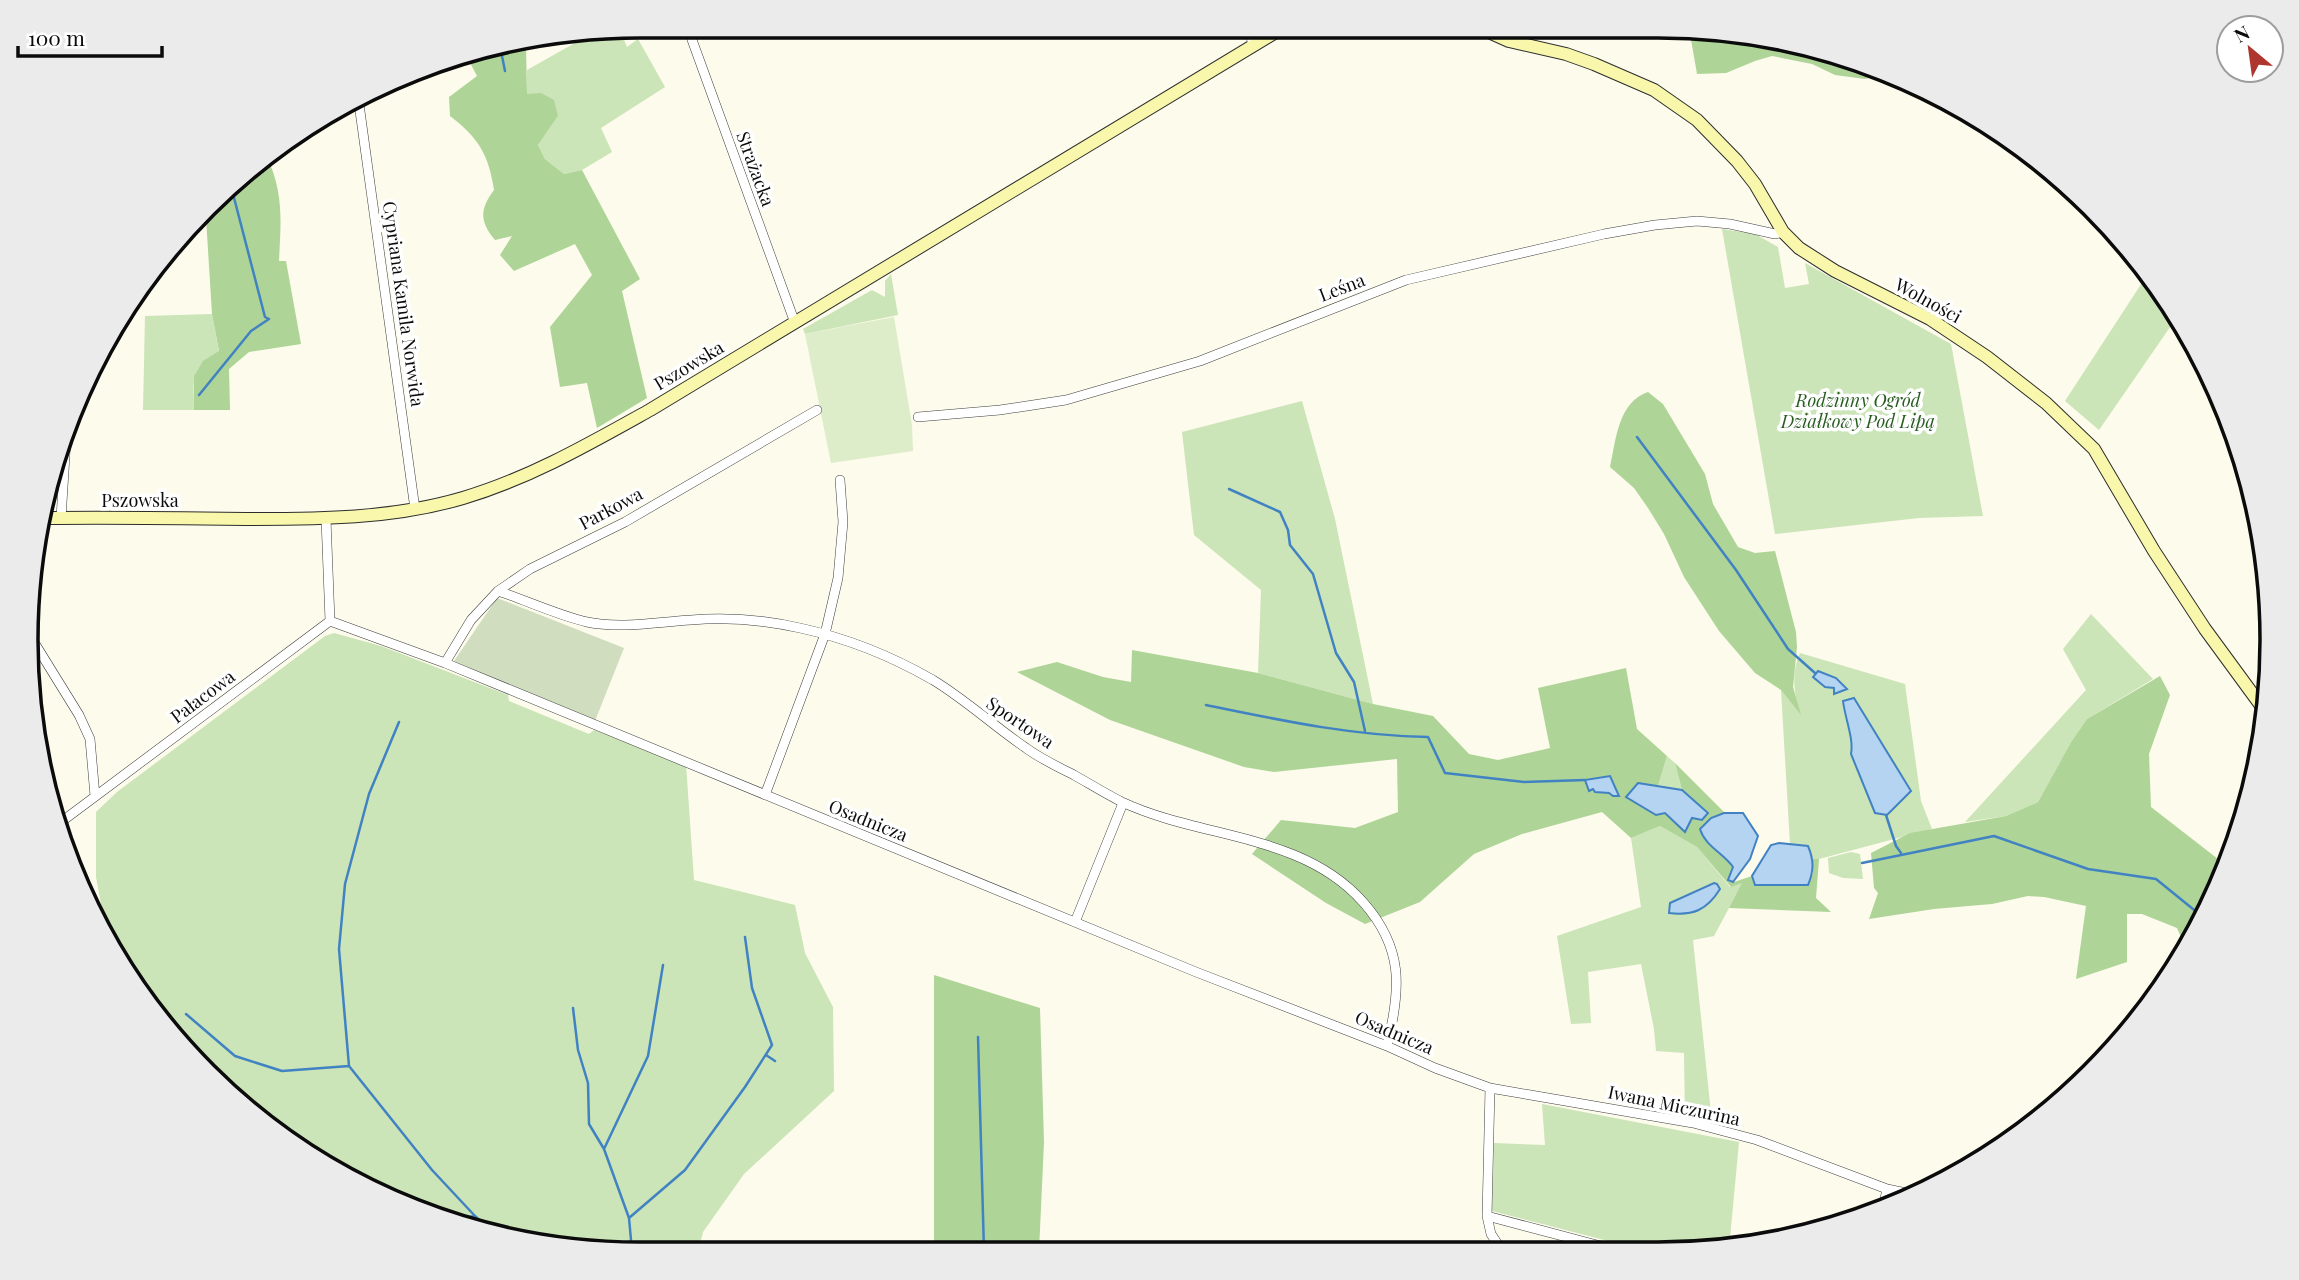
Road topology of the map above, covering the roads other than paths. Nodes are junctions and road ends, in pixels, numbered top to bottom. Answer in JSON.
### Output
{"nodes":[{"id":1,"x":691,"y":38,"type":"edge"},
{"id":2,"x":1251,"y":38,"type":"edge"},
{"id":3,"x":1266,"y":38,"type":"edge"},
{"id":4,"x":1502,"y":38,"type":"edge"},
{"id":5,"x":1253,"y":46,"type":"junction"},
{"id":6,"x":360,"y":108,"type":"edge"},
{"id":7,"x":1783,"y":232,"type":"junction"},
{"id":8,"x":795,"y":323,"type":"junction"},
{"id":9,"x":817,"y":410,"type":"dead end"},
{"id":10,"x":918,"y":417,"type":"dead end"},
{"id":11,"x":64,"y":466,"type":"edge"},
{"id":12,"x":839,"y":480,"type":"dead end"},
{"id":13,"x":415,"y":509,"type":"junction"},
{"id":14,"x":51,"y":518,"type":"edge"},
{"id":15,"x":61,"y":518,"type":"junction"},
{"id":16,"x":326,"y":519,"type":"junction"},
{"id":17,"x":498,"y":591,"type":"junction"},
{"id":18,"x":330,"y":621,"type":"junction"},
{"id":19,"x":825,"y":634,"type":"junction"},
{"id":20,"x":38,"y":649,"type":"edge"},
{"id":21,"x":445,"y":663,"type":"junction"},
{"id":22,"x":2257,"y":700,"type":"edge"},
{"id":23,"x":95,"y":796,"type":"junction"},
{"id":24,"x":765,"y":796,"type":"junction"},
{"id":25,"x":1124,"y":803,"type":"junction"},
{"id":26,"x":65,"y":818,"type":"edge"},
{"id":27,"x":1075,"y":922,"type":"junction"},
{"id":28,"x":1387,"y":1045,"type":"junction"},
{"id":29,"x":1490,"y":1088,"type":"junction"},
{"id":30,"x":1887,"y":1189,"type":"junction"},
{"id":31,"x":1899,"y":1191,"type":"edge"},
{"id":32,"x":1885,"y":1197,"type":"edge"},
{"id":33,"x":1487,"y":1216,"type":"junction"},
{"id":34,"x":1496,"y":1242,"type":"edge"},
{"id":35,"x":1585,"y":1242,"type":"edge"}],
"edges":[{"from":1,"to":8,"type":"street","name":"Strażacka"},
{"from":2,"to":5,"type":"street"},
{"from":3,"to":5,"type":"main road","name":"Pszowska"},
{"from":4,"to":7,"type":"main road","name":"Wolności"},
{"from":5,"to":8,"type":"main road","name":"Pszowska"},
{"from":6,"to":13,"type":"street","name":"Cypriana Kamila Norwida"},
{"from":7,"to":10,"type":"street","name":"Leśna"},
{"from":7,"to":22,"type":"main road","name":"Wolności"},
{"from":8,"to":13,"type":"main road","name":"Pszowska"},
{"from":9,"to":17,"type":"street","name":"Parkowa"},
{"from":11,"to":15,"type":"street"},
{"from":12,"to":19,"type":"street"},
{"from":13,"to":16,"type":"main road","name":"Pszowska"},
{"from":14,"to":15,"type":"main road","name":"Pszowska"},
{"from":15,"to":16,"type":"main road","name":"Pszowska"},
{"from":16,"to":18,"type":"street"},
{"from":17,"to":19,"type":"street","name":"Sportowa"},
{"from":17,"to":21,"type":"street","name":"Parkowa"},
{"from":18,"to":21,"type":"street","name":"Osadnicza"},
{"from":18,"to":23,"type":"street","name":"Pałacowa"},
{"from":19,"to":24,"type":"street"},
{"from":19,"to":25,"type":"street","name":"Sportowa"},
{"from":20,"to":23,"type":"street"},
{"from":21,"to":24,"type":"street","name":"Osadnicza"},
{"from":23,"to":26,"type":"street","name":"Pałacowa"},
{"from":24,"to":27,"type":"street","name":"Osadnicza"},
{"from":25,"to":27,"type":"street"},
{"from":25,"to":28,"type":"street","name":"Sportowa"},
{"from":27,"to":28,"type":"street","name":"Osadnicza"},
{"from":28,"to":29,"type":"street","name":"Osadnicza"},
{"from":29,"to":30,"type":"street","name":"Iwana Miczurina"},
{"from":29,"to":33,"type":"street"},
{"from":30,"to":31,"type":"street","name":"Iwana Miczurina"},
{"from":30,"to":32,"type":"street"},
{"from":33,"to":34,"type":"street"},
{"from":33,"to":35,"type":"street"}]}
